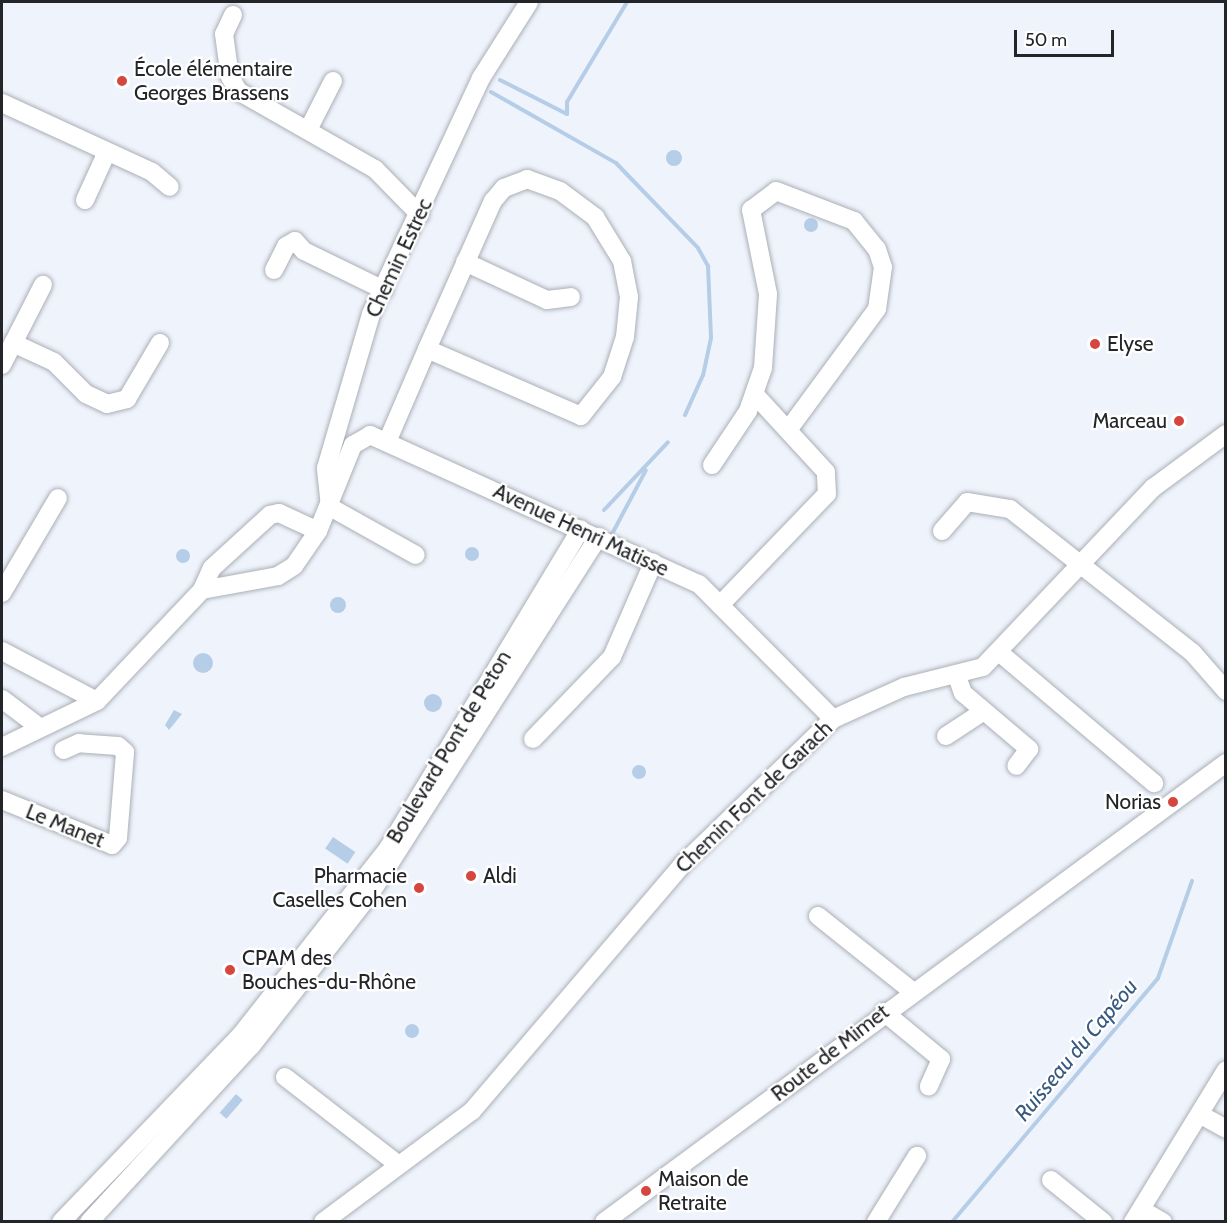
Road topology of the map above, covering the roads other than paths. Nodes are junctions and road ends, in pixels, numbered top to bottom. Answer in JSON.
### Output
{"nodes":[{"id":1,"x":529,"y":2,"type":"edge"},
{"id":2,"x":233,"y":15,"type":"dead end"},
{"id":3,"x":333,"y":81,"type":"dead end"},
{"id":4,"x":2,"y":104,"type":"edge"},
{"id":5,"x":308,"y":130,"type":"junction"},
{"id":6,"x":107,"y":152,"type":"junction"},
{"id":7,"x":170,"y":187,"type":"dead end"},
{"id":8,"x":85,"y":200,"type":"dead end"},
{"id":9,"x":420,"y":215,"type":"junction"},
{"id":10,"x":465,"y":262,"type":"junction"},
{"id":11,"x":274,"y":270,"type":"dead end"},
{"id":12,"x":43,"y":285,"type":"dead end"},
{"id":13,"x":384,"y":290,"type":"junction"},
{"id":14,"x":571,"y":297,"type":"dead end"},
{"id":15,"x":13,"y":343,"type":"junction"},
{"id":16,"x":160,"y":343,"type":"dead end"},
{"id":17,"x":427,"y":349,"type":"junction"},
{"id":18,"x":2,"y":365,"type":"edge"},
{"id":19,"x":756,"y":396,"type":"junction"},
{"id":20,"x":788,"y":430,"type":"junction"},
{"id":21,"x":1226,"y":434,"type":"edge"},
{"id":22,"x":387,"y":442,"type":"junction"},
{"id":23,"x":712,"y":465,"type":"dead end"},
{"id":24,"x":58,"y":498,"type":"dead end"},
{"id":25,"x":330,"y":507,"type":"junction"},
{"id":26,"x":581,"y":529,"type":"junction"},
{"id":27,"x":318,"y":531,"type":"junction"},
{"id":28,"x":942,"y":531,"type":"dead end"},
{"id":29,"x":598,"y":537,"type":"junction"},
{"id":30,"x":416,"y":555,"type":"dead end"},
{"id":31,"x":653,"y":563,"type":"junction"},
{"id":32,"x":1083,"y":565,"type":"junction"},
{"id":33,"x":202,"y":590,"type":"junction"},
{"id":34,"x":2,"y":593,"type":"edge"},
{"id":35,"x":720,"y":605,"type":"junction"},
{"id":36,"x":2,"y":651,"type":"edge"},
{"id":37,"x":1000,"y":653,"type":"junction"},
{"id":38,"x":1219,"y":671,"type":"edge"},
{"id":39,"x":957,"y":676,"type":"junction"},
{"id":40,"x":1226,"y":691,"type":"edge"},
{"id":41,"x":2,"y":699,"type":"edge"},
{"id":42,"x":97,"y":701,"type":"junction"},
{"id":43,"x":984,"y":711,"type":"junction"},
{"id":44,"x":833,"y":719,"type":"junction"},
{"id":45,"x":39,"y":727,"type":"junction"},
{"id":46,"x":946,"y":736,"type":"dead end"},
{"id":47,"x":532,"y":739,"type":"dead end"},
{"id":48,"x":2,"y":747,"type":"edge"},
{"id":49,"x":1226,"y":749,"type":"edge"},
{"id":50,"x":63,"y":750,"type":"dead end"},
{"id":51,"x":1226,"y":763,"type":"edge"},
{"id":52,"x":1016,"y":766,"type":"dead end"},
{"id":53,"x":1154,"y":783,"type":"dead end"},
{"id":54,"x":2,"y":800,"type":"edge"},
{"id":55,"x":1056,"y":884,"type":"junction"},
{"id":56,"x":818,"y":916,"type":"dead end"},
{"id":57,"x":912,"y":992,"type":"junction"},
{"id":58,"x":884,"y":1012,"type":"junction"},
{"id":59,"x":1226,"y":1070,"type":"edge"},
{"id":60,"x":285,"y":1077,"type":"dead end"},
{"id":61,"x":929,"y":1086,"type":"dead end"},
{"id":62,"x":1201,"y":1115,"type":"junction"},
{"id":63,"x":1226,"y":1129,"type":"edge"},
{"id":64,"x":917,"y":1156,"type":"dead end"},
{"id":65,"x":399,"y":1165,"type":"junction"},
{"id":66,"x":1051,"y":1180,"type":"dead end"},
{"id":67,"x":1137,"y":1216,"type":"edge"},
{"id":68,"x":61,"y":1221,"type":"edge"},
{"id":69,"x":89,"y":1221,"type":"edge"},
{"id":70,"x":322,"y":1221,"type":"edge"},
{"id":71,"x":604,"y":1221,"type":"edge"},
{"id":72,"x":876,"y":1221,"type":"edge"},
{"id":73,"x":1103,"y":1221,"type":"edge"},
{"id":74,"x":1163,"y":1221,"type":"edge"}],
"edges":[{"from":1,"to":9,"type":"street","name":"Chemin Estrec"},
{"from":2,"to":5,"type":"street"},
{"from":3,"to":5,"type":"street"},
{"from":4,"to":6,"type":"street"},
{"from":5,"to":9,"type":"street"},
{"from":6,"to":7,"type":"street"},
{"from":6,"to":8,"type":"street"},
{"from":9,"to":13,"type":"street","name":"Chemin Estrec"},
{"from":10,"to":14,"type":"street"},
{"from":10,"to":17,"type":"street"},
{"from":10,"to":17,"type":"street"},
{"from":11,"to":13,"type":"street"},
{"from":12,"to":15,"type":"street"},
{"from":13,"to":25,"type":"street","name":"Chemin Estrec"},
{"from":15,"to":16,"type":"street"},
{"from":15,"to":18,"type":"street"},
{"from":17,"to":22,"type":"street"},
{"from":19,"to":20,"type":"street"},
{"from":19,"to":20,"type":"street"},
{"from":19,"to":23,"type":"street"},
{"from":20,"to":35,"type":"street"},
{"from":21,"to":32,"type":"street","name":"Chemin Font de Garach"},
{"from":22,"to":25,"type":"street","name":"Avenue Henri Matisse"},
{"from":22,"to":26,"type":"street","name":"Avenue Henri Matisse"},
{"from":24,"to":34,"type":"street"},
{"from":25,"to":27,"type":"street"},
{"from":25,"to":30,"type":"street"},
{"from":26,"to":29,"type":"street","name":"Avenue Henri Matisse"},
{"from":26,"to":68,"type":"street","name":"Boulevard Pont de Peton"},
{"from":27,"to":33,"type":"street"},
{"from":27,"to":33,"type":"street"},
{"from":28,"to":32,"type":"street"},
{"from":29,"to":31,"type":"street","name":"Avenue Henri Matisse"},
{"from":29,"to":69,"type":"street","name":"Boulevard Pont de Peton"},
{"from":31,"to":35,"type":"street","name":"Avenue Henri Matisse"},
{"from":31,"to":47,"type":"street"},
{"from":32,"to":37,"type":"street","name":"Chemin Font de Garach"},
{"from":32,"to":38,"type":"street"},
{"from":33,"to":42,"type":"street"},
{"from":35,"to":44,"type":"street","name":"Avenue Henri Matisse"},
{"from":36,"to":42,"type":"street"},
{"from":37,"to":39,"type":"street","name":"Chemin Font de Garach"},
{"from":37,"to":53,"type":"street"},
{"from":38,"to":40,"type":"street"},
{"from":39,"to":43,"type":"street"},
{"from":39,"to":44,"type":"street","name":"Chemin Font de Garach"},
{"from":41,"to":45,"type":"street"},
{"from":42,"to":45,"type":"street"},
{"from":43,"to":46,"type":"street"},
{"from":43,"to":52,"type":"street"},
{"from":44,"to":65,"type":"street","name":"Chemin Font de Garach"},
{"from":45,"to":48,"type":"street"},
{"from":49,"to":55,"type":"street","name":"Route de Mimet"},
{"from":50,"to":54,"type":"street","name":"Le Manet"},
{"from":51,"to":55,"type":"street","name":"Route de Mimet"},
{"from":55,"to":57,"type":"street","name":"Route de Mimet"},
{"from":56,"to":57,"type":"street"},
{"from":57,"to":58,"type":"street","name":"Route de Mimet"},
{"from":58,"to":61,"type":"street"},
{"from":58,"to":71,"type":"street","name":"Route de Mimet"},
{"from":59,"to":62,"type":"street"},
{"from":60,"to":65,"type":"street"},
{"from":62,"to":63,"type":"street"},
{"from":62,"to":67,"type":"street"},
{"from":64,"to":72,"type":"street"},
{"from":65,"to":70,"type":"street","name":"Chemin Font de Garach"},
{"from":66,"to":73,"type":"street"},
{"from":67,"to":74,"type":"street"}]}
